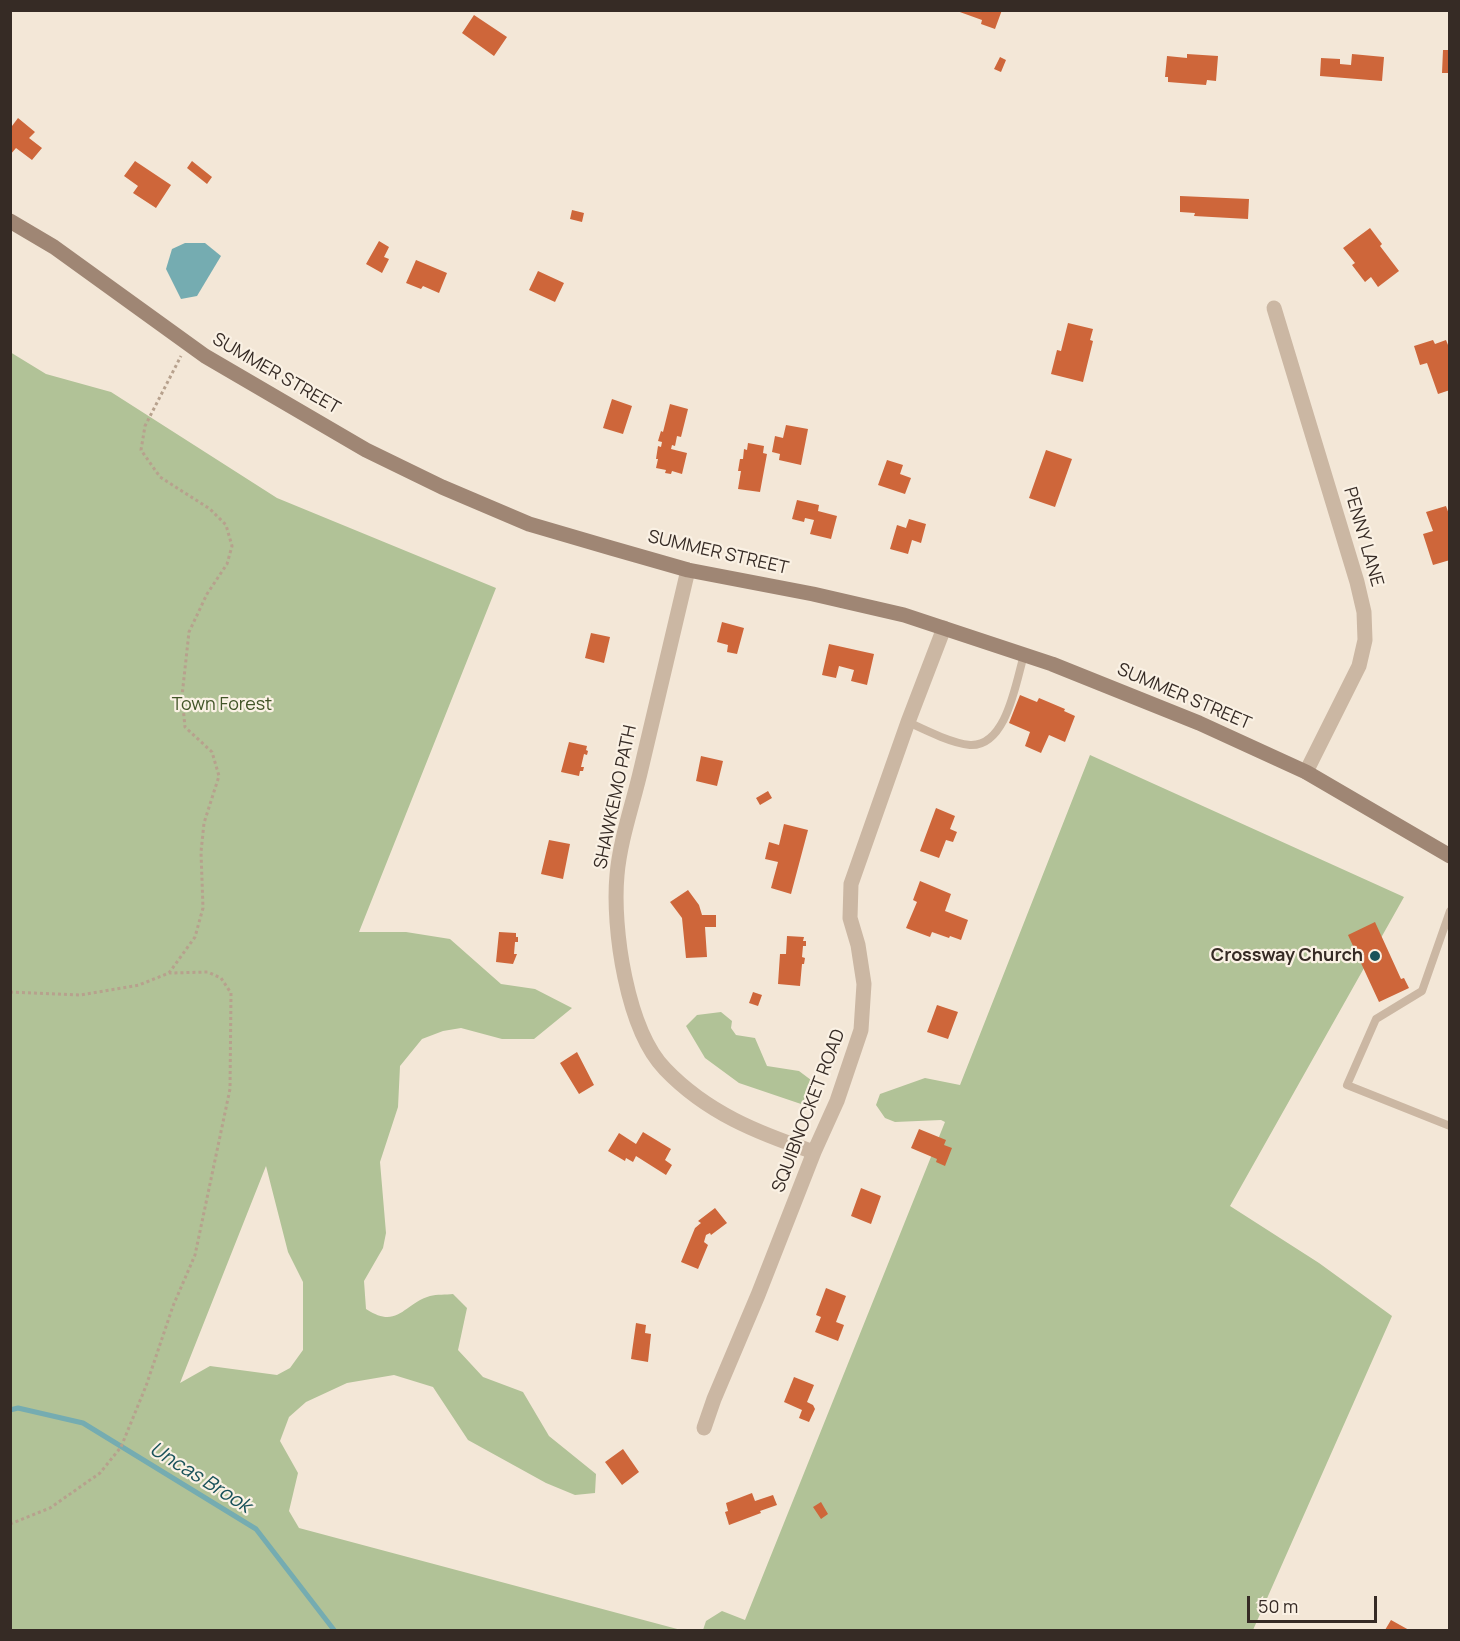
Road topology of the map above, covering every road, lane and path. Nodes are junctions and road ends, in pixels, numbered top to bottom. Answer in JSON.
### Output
{"nodes":[{"id":1,"x":10,"y":220,"type":"edge"},
{"id":2,"x":1274,"y":308,"type":"dead end"},
{"id":3,"x":187,"y":344,"type":"junction"},
{"id":4,"x":688,"y":570,"type":"junction"},
{"id":5,"x":944,"y":628,"type":"junction"},
{"id":6,"x":1024,"y":655,"type":"junction"},
{"id":7,"x":908,"y":722,"type":"junction"},
{"id":8,"x":1306,"y":771,"type":"junction"},
{"id":9,"x":1449,"y":856,"type":"edge"},
{"id":10,"x":1449,"y":911,"type":"edge"},
{"id":11,"x":169,"y":973,"type":"junction"},
{"id":12,"x":10,"y":992,"type":"edge"},
{"id":13,"x":1449,"y":1125,"type":"edge"},
{"id":14,"x":814,"y":1152,"type":"junction"},
{"id":15,"x":704,"y":1428,"type":"dead end"},
{"id":16,"x":10,"y":1524,"type":"edge"}],
"edges":[{"from":1,"to":3,"type":"main road","name":"SUMMER STREET"},
{"from":2,"to":8,"type":"street","name":"PENNY LANE"},
{"from":3,"to":4,"type":"main road","name":"SUMMER STREET"},
{"from":3,"to":11,"type":"path"},
{"from":4,"to":5,"type":"main road","name":"SUMMER STREET"},
{"from":4,"to":14,"type":"street","name":"SHAWKEMO PATH"},
{"from":5,"to":6,"type":"main road","name":"SUMMER STREET"},
{"from":5,"to":7,"type":"street","name":"SQUIBNOCKET ROAD"},
{"from":6,"to":7,"type":"lane"},
{"from":6,"to":8,"type":"main road","name":"SUMMER STREET"},
{"from":7,"to":14,"type":"street","name":"SQUIBNOCKET ROAD"},
{"from":8,"to":9,"type":"main road","name":"SUMMER STREET"},
{"from":10,"to":13,"type":"lane"},
{"from":11,"to":12,"type":"path"},
{"from":11,"to":16,"type":"path"},
{"from":14,"to":15,"type":"street","name":"SQUIBNOCKET ROAD"}]}
